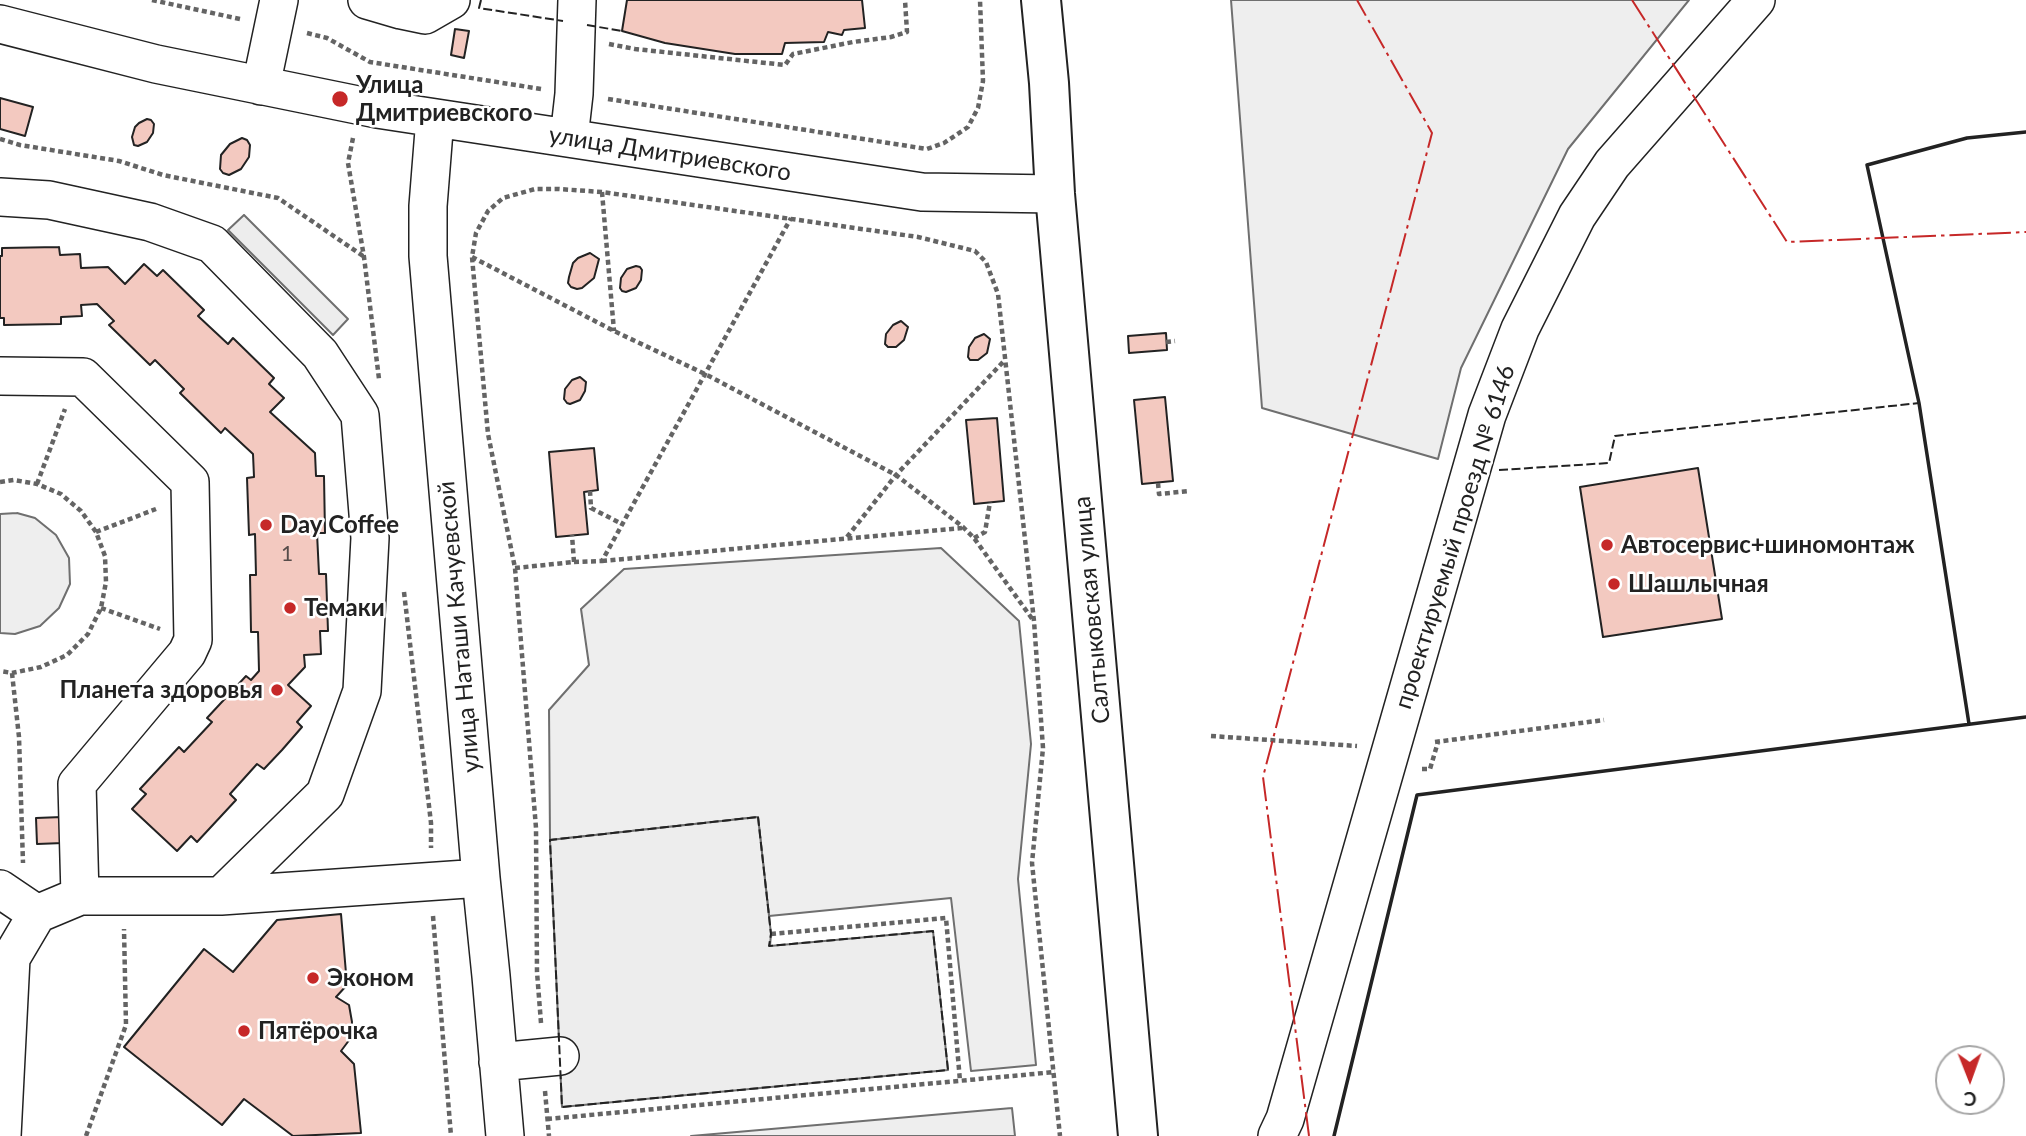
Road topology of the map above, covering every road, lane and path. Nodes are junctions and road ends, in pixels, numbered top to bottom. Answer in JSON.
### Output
{"nodes":[{"id":1,"x":152,"y":0,"type":"edge"},
{"id":2,"x":367,"y":0,"type":"edge"},
{"id":3,"x":451,"y":0,"type":"edge"},
{"id":4,"x":577,"y":0,"type":"edge"},
{"id":5,"x":905,"y":0,"type":"edge"},
{"id":6,"x":980,"y":0,"type":"edge"},
{"id":7,"x":1041,"y":0,"type":"edge"},
{"id":8,"x":1052,"y":0,"type":"edge"},
{"id":9,"x":1756,"y":0,"type":"edge"},
{"id":10,"x":276,"y":13,"type":"edge"},
{"id":11,"x":0,"y":24,"type":"edge"},
{"id":12,"x":575,"y":38,"type":"junction"},
{"id":13,"x":370,"y":62,"type":"junction"},
{"id":14,"x":1049,"y":83,"type":"junction"},
{"id":15,"x":261,"y":86,"type":"junction"},
{"id":16,"x":574,"y":94,"type":"junction"},
{"id":17,"x":360,"y":106,"type":"junction"},
{"id":18,"x":435,"y":118,"type":"junction"},
{"id":19,"x":569,"y":138,"type":"junction"},
{"id":20,"x":0,"y":139,"type":"edge"},
{"id":21,"x":602,"y":192,"type":"junction"},
{"id":22,"x":1055,"y":194,"type":"junction"},
{"id":23,"x":0,"y":197,"type":"edge"},
{"id":24,"x":790,"y":218,"type":"junction"},
{"id":25,"x":364,"y":257,"type":"junction"},
{"id":26,"x":472,"y":257,"type":"junction"},
{"id":27,"x":614,"y":331,"type":"junction"},
{"id":28,"x":1175,"y":341,"type":"dead end"},
{"id":29,"x":1166,"y":342,"type":"dead end"},
{"id":30,"x":1005,"y":360,"type":"junction"},
{"id":31,"x":705,"y":374,"type":"junction"},
{"id":32,"x":0,"y":376,"type":"edge"},
{"id":33,"x":78,"y":376,"type":"junction"},
{"id":34,"x":379,"y":381,"type":"dead end"},
{"id":35,"x":896,"y":475,"type":"junction"},
{"id":36,"x":0,"y":482,"type":"edge"},
{"id":37,"x":1158,"y":483,"type":"dead end"},
{"id":38,"x":37,"y":484,"type":"junction"},
{"id":39,"x":590,"y":491,"type":"dead end"},
{"id":40,"x":1189,"y":491,"type":"dead end"},
{"id":41,"x":190,"y":497,"type":"junction"},
{"id":42,"x":990,"y":502,"type":"dead end"},
{"id":43,"x":622,"y":524,"type":"junction"},
{"id":44,"x":963,"y":527,"type":"junction"},
{"id":45,"x":96,"y":532,"type":"junction"},
{"id":46,"x":572,"y":535,"type":"dead end"},
{"id":47,"x":846,"y":538,"type":"junction"},
{"id":48,"x":974,"y":538,"type":"junction"},
{"id":49,"x":602,"y":561,"type":"junction"},
{"id":50,"x":575,"y":562,"type":"junction"},
{"id":51,"x":515,"y":568,"type":"junction"},
{"id":52,"x":403,"y":588,"type":"dead end"},
{"id":53,"x":101,"y":608,"type":"junction"},
{"id":54,"x":1034,"y":621,"type":"junction"},
{"id":55,"x":193,"y":640,"type":"junction"},
{"id":56,"x":0,"y":671,"type":"edge"},
{"id":57,"x":12,"y":673,"type":"junction"},
{"id":58,"x":481,"y":878,"type":"junction"},
{"id":59,"x":430,"y":882,"type":"junction"},
{"id":60,"x":221,"y":896,"type":"junction"},
{"id":61,"x":80,"y":897,"type":"junction"},
{"id":62,"x":124,"y":897,"type":"junction"},
{"id":63,"x":20,"y":903,"type":"edge"},
{"id":64,"x":771,"y":934,"type":"dead end"},
{"id":65,"x":5,"y":958,"type":"edge"},
{"id":66,"x":552,"y":1057,"type":"junction"},
{"id":67,"x":498,"y":1062,"type":"junction"},
{"id":68,"x":1055,"y":1072,"type":"junction"},
{"id":69,"x":960,"y":1081,"type":"junction"},
{"id":70,"x":547,"y":1119,"type":"junction"},
{"id":71,"x":2,"y":1136,"type":"edge"},
{"id":72,"x":86,"y":1136,"type":"edge"},
{"id":73,"x":451,"y":1136,"type":"edge"},
{"id":74,"x":505,"y":1136,"type":"edge"},
{"id":75,"x":549,"y":1136,"type":"edge"},
{"id":76,"x":1060,"y":1136,"type":"edge"},
{"id":77,"x":1138,"y":1136,"type":"edge"},
{"id":78,"x":1277,"y":1136,"type":"edge"}],
"edges":[{"from":1,"to":10,"type":"path"},
{"from":2,"to":3,"type":"street"},
{"from":4,"to":12,"type":"street"},
{"from":5,"to":12,"type":"path"},
{"from":6,"to":16,"type":"path"},
{"from":7,"to":14,"type":"main road","name":"Салтыковская улица"},
{"from":8,"to":14,"type":"main road","name":"Салтыковская улица"},
{"from":9,"to":78,"type":"street","name":"проектируемый проезд № 6146"},
{"from":10,"to":13,"type":"path"},
{"from":10,"to":15,"type":"street"},
{"from":11,"to":15,"type":"street","name":"улица Дмитриевского"},
{"from":12,"to":16,"type":"street"},
{"from":13,"to":16,"type":"path"},
{"from":13,"to":17,"type":"path"},
{"from":14,"to":22,"type":"main road","name":"Салтыковская улица"},
{"from":15,"to":17,"type":"street","name":"улица Дмитриевского"},
{"from":16,"to":19,"type":"street"},
{"from":17,"to":18,"type":"street","name":"улица Дмитриевского"},
{"from":17,"to":25,"type":"path"},
{"from":18,"to":19,"type":"street","name":"улица Дмитриевского"},
{"from":18,"to":58,"type":"street","name":"улица Наташи Качуевской"},
{"from":19,"to":22,"type":"street","name":"улица Дмитриевского"},
{"from":20,"to":25,"type":"path"},
{"from":21,"to":24,"type":"path"},
{"from":21,"to":26,"type":"path"},
{"from":21,"to":27,"type":"path"},
{"from":22,"to":77,"type":"main road","name":"Салтыковская улица"},
{"from":23,"to":60,"type":"street"},
{"from":24,"to":30,"type":"path"},
{"from":24,"to":31,"type":"path"},
{"from":25,"to":34,"type":"path"},
{"from":26,"to":27,"type":"path"},
{"from":26,"to":51,"type":"path"},
{"from":27,"to":31,"type":"path"},
{"from":28,"to":29,"type":"path"},
{"from":30,"to":35,"type":"path"},
{"from":30,"to":54,"type":"path"},
{"from":31,"to":35,"type":"path"},
{"from":31,"to":43,"type":"path"},
{"from":32,"to":33,"type":"street"},
{"from":33,"to":38,"type":"path"},
{"from":33,"to":41,"type":"street"},
{"from":35,"to":44,"type":"path"},
{"from":35,"to":47,"type":"path"},
{"from":36,"to":38,"type":"path"},
{"from":37,"to":40,"type":"path"},
{"from":38,"to":45,"type":"path"},
{"from":39,"to":43,"type":"path"},
{"from":41,"to":45,"type":"path"},
{"from":41,"to":55,"type":"street"},
{"from":42,"to":48,"type":"path"},
{"from":43,"to":49,"type":"path"},
{"from":44,"to":47,"type":"path"},
{"from":44,"to":48,"type":"path"},
{"from":45,"to":53,"type":"path"},
{"from":46,"to":50,"type":"path"},
{"from":47,"to":49,"type":"path"},
{"from":48,"to":54,"type":"path"},
{"from":49,"to":50,"type":"path"},
{"from":50,"to":51,"type":"path"},
{"from":51,"to":66,"type":"path"},
{"from":52,"to":59,"type":"path"},
{"from":53,"to":55,"type":"path"},
{"from":53,"to":57,"type":"path"},
{"from":54,"to":68,"type":"path"},
{"from":55,"to":61,"type":"street"},
{"from":56,"to":57,"type":"path"},
{"from":57,"to":63,"type":"path"},
{"from":58,"to":59,"type":"street"},
{"from":58,"to":67,"type":"street","name":"улица Наташи Качуевской"},
{"from":59,"to":60,"type":"street"},
{"from":59,"to":73,"type":"path"},
{"from":60,"to":62,"type":"street"},
{"from":61,"to":62,"type":"street"},
{"from":61,"to":63,"type":"street"},
{"from":62,"to":72,"type":"path"},
{"from":63,"to":65,"type":"street"},
{"from":64,"to":69,"type":"path"},
{"from":65,"to":71,"type":"street"},
{"from":66,"to":67,"type":"street"},
{"from":66,"to":70,"type":"path"},
{"from":67,"to":74,"type":"street","name":"улица Наташи Качуевской"},
{"from":68,"to":69,"type":"path"},
{"from":68,"to":76,"type":"path"},
{"from":69,"to":70,"type":"path"},
{"from":70,"to":75,"type":"path"}]}
